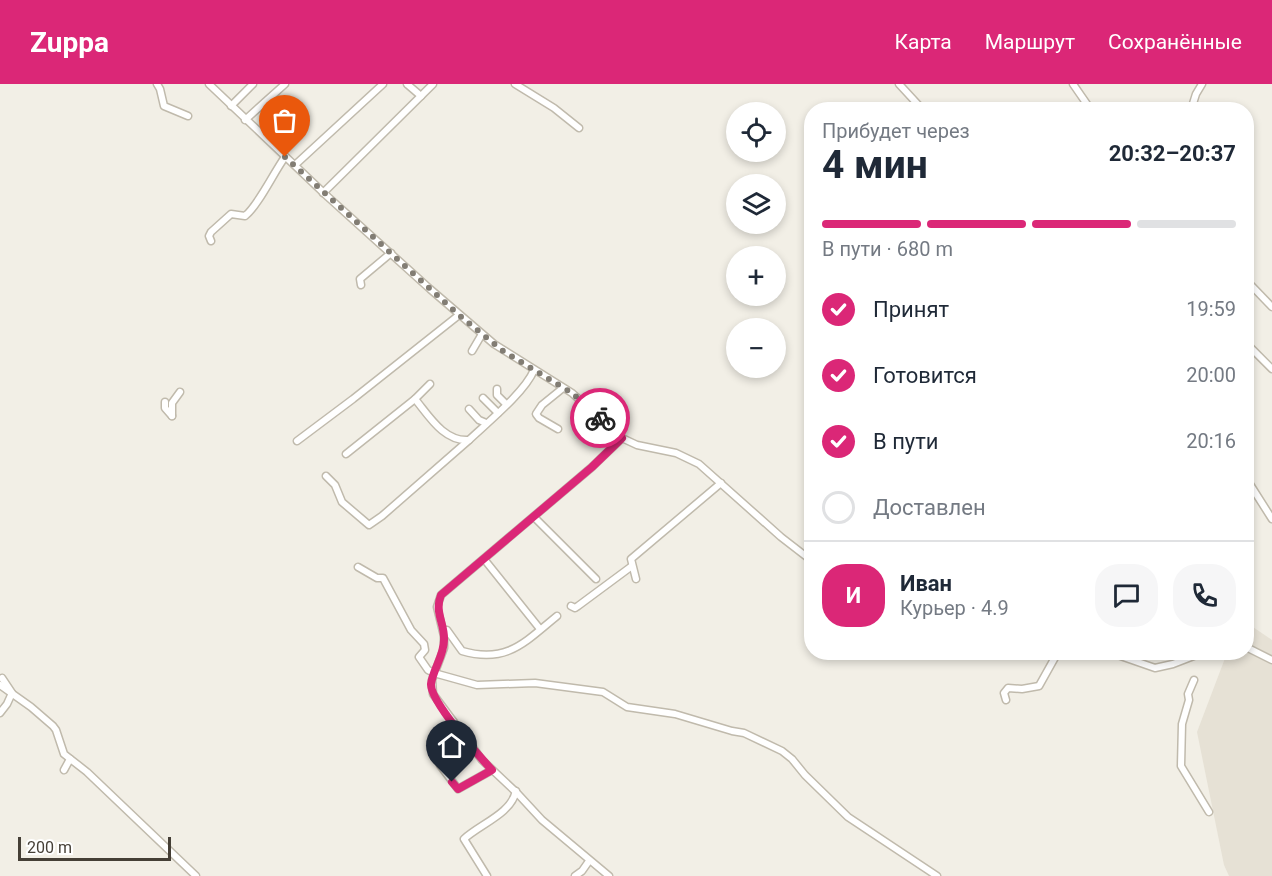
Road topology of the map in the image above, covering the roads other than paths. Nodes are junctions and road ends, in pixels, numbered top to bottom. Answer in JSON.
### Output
{"nodes":[{"id":1,"x":157,"y":84,"type":"edge"},
{"id":2,"x":209,"y":84,"type":"edge"},
{"id":3,"x":253,"y":84,"type":"edge"},
{"id":4,"x":285,"y":84,"type":"edge"},
{"id":5,"x":383,"y":84,"type":"edge"},
{"id":6,"x":408,"y":84,"type":"edge"},
{"id":7,"x":433,"y":84,"type":"edge"},
{"id":8,"x":515,"y":84,"type":"edge"},
{"id":9,"x":899,"y":84,"type":"edge"},
{"id":10,"x":1073,"y":84,"type":"edge"},
{"id":11,"x":1202,"y":84,"type":"edge"},
{"id":12,"x":421,"y":96,"type":"junction"},
{"id":13,"x":916,"y":102,"type":"edge"},
{"id":14,"x":1085,"y":102,"type":"edge"},
{"id":15,"x":1194,"y":102,"type":"edge"},
{"id":16,"x":231,"y":106,"type":"junction"},
{"id":17,"x":188,"y":116,"type":"dead end"},
{"id":18,"x":245,"y":120,"type":"junction"},
{"id":19,"x":579,"y":128,"type":"dead end"},
{"id":20,"x":285,"y":157,"type":"junction"},
{"id":21,"x":295,"y":165,"type":"junction"},
{"id":22,"x":323,"y":193,"type":"junction"},
{"id":23,"x":211,"y":241,"type":"dead end"},
{"id":24,"x":391,"y":254,"type":"junction"},
{"id":25,"x":362,"y":285,"type":"dead end"},
{"id":26,"x":1254,"y":288,"type":"edge"},
{"id":27,"x":1272,"y":306,"type":"edge"},
{"id":28,"x":459,"y":315,"type":"junction"},
{"id":29,"x":482,"y":334,"type":"junction"},
{"id":30,"x":1254,"y":350,"type":"edge"},
{"id":31,"x":472,"y":351,"type":"dead end"},
{"id":32,"x":1272,"y":369,"type":"edge"},
{"id":33,"x":534,"y":370,"type":"junction"},
{"id":34,"x":430,"y":384,"type":"dead end"},
{"id":35,"x":563,"y":388,"type":"junction"},
{"id":36,"x":497,"y":389,"type":"dead end"},
{"id":37,"x":180,"y":392,"type":"dead end"},
{"id":38,"x":415,"y":399,"type":"junction"},
{"id":39,"x":483,"y":399,"type":"dead end"},
{"id":40,"x":165,"y":402,"type":"dead end"},
{"id":41,"x":506,"y":404,"type":"junction"},
{"id":42,"x":469,"y":409,"type":"dead end"},
{"id":43,"x":498,"y":413,"type":"junction"},
{"id":44,"x":486,"y":423,"type":"junction"},
{"id":45,"x":558,"y":429,"type":"dead end"},
{"id":46,"x":622,"y":438,"type":"junction"},
{"id":47,"x":469,"y":440,"type":"junction"},
{"id":48,"x":297,"y":441,"type":"dead end"},
{"id":49,"x":346,"y":454,"type":"dead end"},
{"id":50,"x":326,"y":476,"type":"dead end"},
{"id":51,"x":721,"y":483,"type":"junction"},
{"id":52,"x":1254,"y":491,"type":"edge"},
{"id":53,"x":534,"y":517,"type":"junction"},
{"id":54,"x":1272,"y":519,"type":"edge"},
{"id":55,"x":804,"y":555,"type":"edge"},
{"id":56,"x":484,"y":559,"type":"junction"},
{"id":57,"x":632,"y":566,"type":"junction"},
{"id":58,"x":358,"y":567,"type":"dead end"},
{"id":59,"x":596,"y":579,"type":"dead end"},
{"id":60,"x":636,"y":579,"type":"dead end"},
{"id":61,"x":571,"y":606,"type":"dead end"},
{"id":62,"x":557,"y":616,"type":"dead end"},
{"id":63,"x":540,"y":629,"type":"junction"},
{"id":64,"x":443,"y":630,"type":"junction"},
{"id":65,"x":1254,"y":651,"type":"edge"},
{"id":66,"x":1054,"y":660,"type":"edge"},
{"id":67,"x":1132,"y":660,"type":"edge"},
{"id":68,"x":1183,"y":660,"type":"edge"},
{"id":69,"x":1272,"y":660,"type":"edge"},
{"id":70,"x":434,"y":673,"type":"junction"},
{"id":71,"x":1194,"y":680,"type":"dead end"},
{"id":72,"x":1,"y":682,"type":"edge"},
{"id":73,"x":12,"y":693,"type":"junction"},
{"id":74,"x":1006,"y":700,"type":"dead end"},
{"id":75,"x":0,"y":713,"type":"edge"},
{"id":76,"x":70,"y":759,"type":"junction"},
{"id":77,"x":440,"y":765,"type":"dead end"},
{"id":78,"x":64,"y":770,"type":"dead end"},
{"id":79,"x":492,"y":770,"type":"junction"},
{"id":80,"x":516,"y":791,"type":"junction"},
{"id":81,"x":1209,"y":812,"type":"dead end"},
{"id":82,"x":590,"y":861,"type":"junction"},
{"id":83,"x":196,"y":876,"type":"edge"},
{"id":84,"x":487,"y":876,"type":"edge"},
{"id":85,"x":575,"y":876,"type":"edge"},
{"id":86,"x":609,"y":876,"type":"edge"},
{"id":87,"x":937,"y":876,"type":"edge"}],
"edges":[{"from":1,"to":17,"type":"street"},
{"from":2,"to":16,"type":"street"},
{"from":3,"to":16,"type":"street"},
{"from":4,"to":18,"type":"street"},
{"from":5,"to":21,"type":"street"},
{"from":6,"to":12,"type":"street"},
{"from":7,"to":12,"type":"street"},
{"from":8,"to":19,"type":"street"},
{"from":9,"to":13,"type":"street"},
{"from":10,"to":14,"type":"street"},
{"from":11,"to":15,"type":"street"},
{"from":12,"to":22,"type":"street"},
{"from":16,"to":18,"type":"street"},
{"from":18,"to":20,"type":"street"},
{"from":20,"to":21,"type":"street"},
{"from":20,"to":23,"type":"street"},
{"from":21,"to":22,"type":"street"},
{"from":22,"to":24,"type":"street"},
{"from":24,"to":25,"type":"street"},
{"from":24,"to":28,"type":"street"},
{"from":26,"to":27,"type":"street"},
{"from":28,"to":29,"type":"street"},
{"from":28,"to":48,"type":"street"},
{"from":29,"to":31,"type":"street"},
{"from":29,"to":33,"type":"street"},
{"from":30,"to":32,"type":"street"},
{"from":33,"to":35,"type":"street"},
{"from":33,"to":41,"type":"street"},
{"from":34,"to":38,"type":"street"},
{"from":35,"to":45,"type":"street"},
{"from":35,"to":46,"type":"street"},
{"from":36,"to":41,"type":"street"},
{"from":37,"to":40,"type":"street"},
{"from":38,"to":47,"type":"street"},
{"from":38,"to":49,"type":"street"},
{"from":39,"to":43,"type":"street"},
{"from":41,"to":43,"type":"street"},
{"from":42,"to":44,"type":"street"},
{"from":43,"to":44,"type":"street"},
{"from":44,"to":47,"type":"street"},
{"from":46,"to":51,"type":"street"},
{"from":46,"to":53,"type":"street"},
{"from":47,"to":50,"type":"street"},
{"from":51,"to":55,"type":"street"},
{"from":51,"to":57,"type":"street"},
{"from":52,"to":54,"type":"street"},
{"from":53,"to":56,"type":"street"},
{"from":53,"to":59,"type":"street"},
{"from":56,"to":63,"type":"street"},
{"from":56,"to":64,"type":"street"},
{"from":57,"to":60,"type":"street"},
{"from":57,"to":61,"type":"street"},
{"from":58,"to":70,"type":"street"},
{"from":62,"to":63,"type":"street"},
{"from":63,"to":64,"type":"street"},
{"from":64,"to":70,"type":"street"},
{"from":65,"to":69,"type":"street"},
{"from":66,"to":74,"type":"street"},
{"from":67,"to":68,"type":"street"},
{"from":70,"to":79,"type":"street"},
{"from":70,"to":87,"type":"street"},
{"from":71,"to":81,"type":"street"},
{"from":72,"to":73,"type":"street"},
{"from":73,"to":75,"type":"street"},
{"from":73,"to":76,"type":"street"},
{"from":76,"to":78,"type":"street"},
{"from":76,"to":83,"type":"street"},
{"from":77,"to":79,"type":"street"},
{"from":79,"to":80,"type":"street"},
{"from":80,"to":82,"type":"street"},
{"from":80,"to":84,"type":"street"},
{"from":82,"to":85,"type":"street"},
{"from":82,"to":86,"type":"street"}]}
